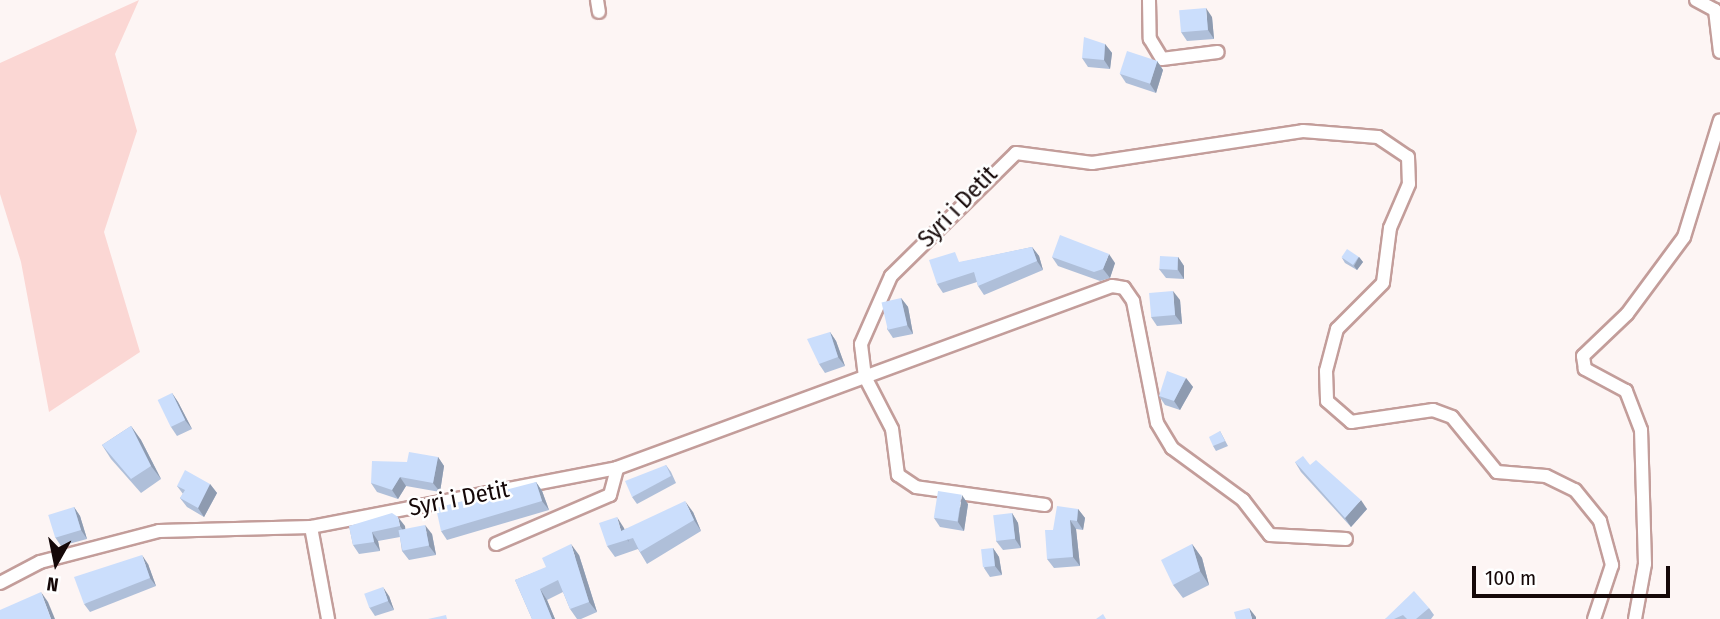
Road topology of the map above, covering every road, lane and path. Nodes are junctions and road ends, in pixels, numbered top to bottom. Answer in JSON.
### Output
{"nodes":[{"id":1,"x":1149,"y":0,"type":"edge"},
{"id":2,"x":1696,"y":0,"type":"edge"},
{"id":3,"x":1718,"y":6,"type":"edge"},
{"id":4,"x":1720,"y":51,"type":"edge"},
{"id":5,"x":1218,"y":52,"type":"dead end"},
{"id":6,"x":1720,"y":120,"type":"edge"},
{"id":7,"x":865,"y":377,"type":"junction"},
{"id":8,"x":617,"y":468,"type":"junction"},
{"id":9,"x":1045,"y":505,"type":"dead end"},
{"id":10,"x":312,"y":527,"type":"junction"},
{"id":11,"x":1346,"y":539,"type":"dead end"},
{"id":12,"x":496,"y":544,"type":"dead end"},
{"id":13,"x":0,"y":583,"type":"edge"},
{"id":14,"x":328,"y":619,"type":"edge"},
{"id":15,"x":1594,"y":619,"type":"edge"},
{"id":16,"x":1635,"y":619,"type":"edge"}],
"edges":[{"from":1,"to":5,"type":"street"},
{"from":2,"to":3,"type":"street"},
{"from":3,"to":4,"type":"street"},
{"from":6,"to":16,"type":"street"},
{"from":7,"to":8,"type":"street","name":"Syri i Detit"},
{"from":7,"to":9,"type":"street"},
{"from":7,"to":11,"type":"street"},
{"from":7,"to":15,"type":"street","name":"Syri i Detit"},
{"from":8,"to":10,"type":"street","name":"Syri i Detit"},
{"from":8,"to":12,"type":"street"},
{"from":10,"to":13,"type":"street","name":"Syri i Detit"},
{"from":10,"to":14,"type":"street"}]}
